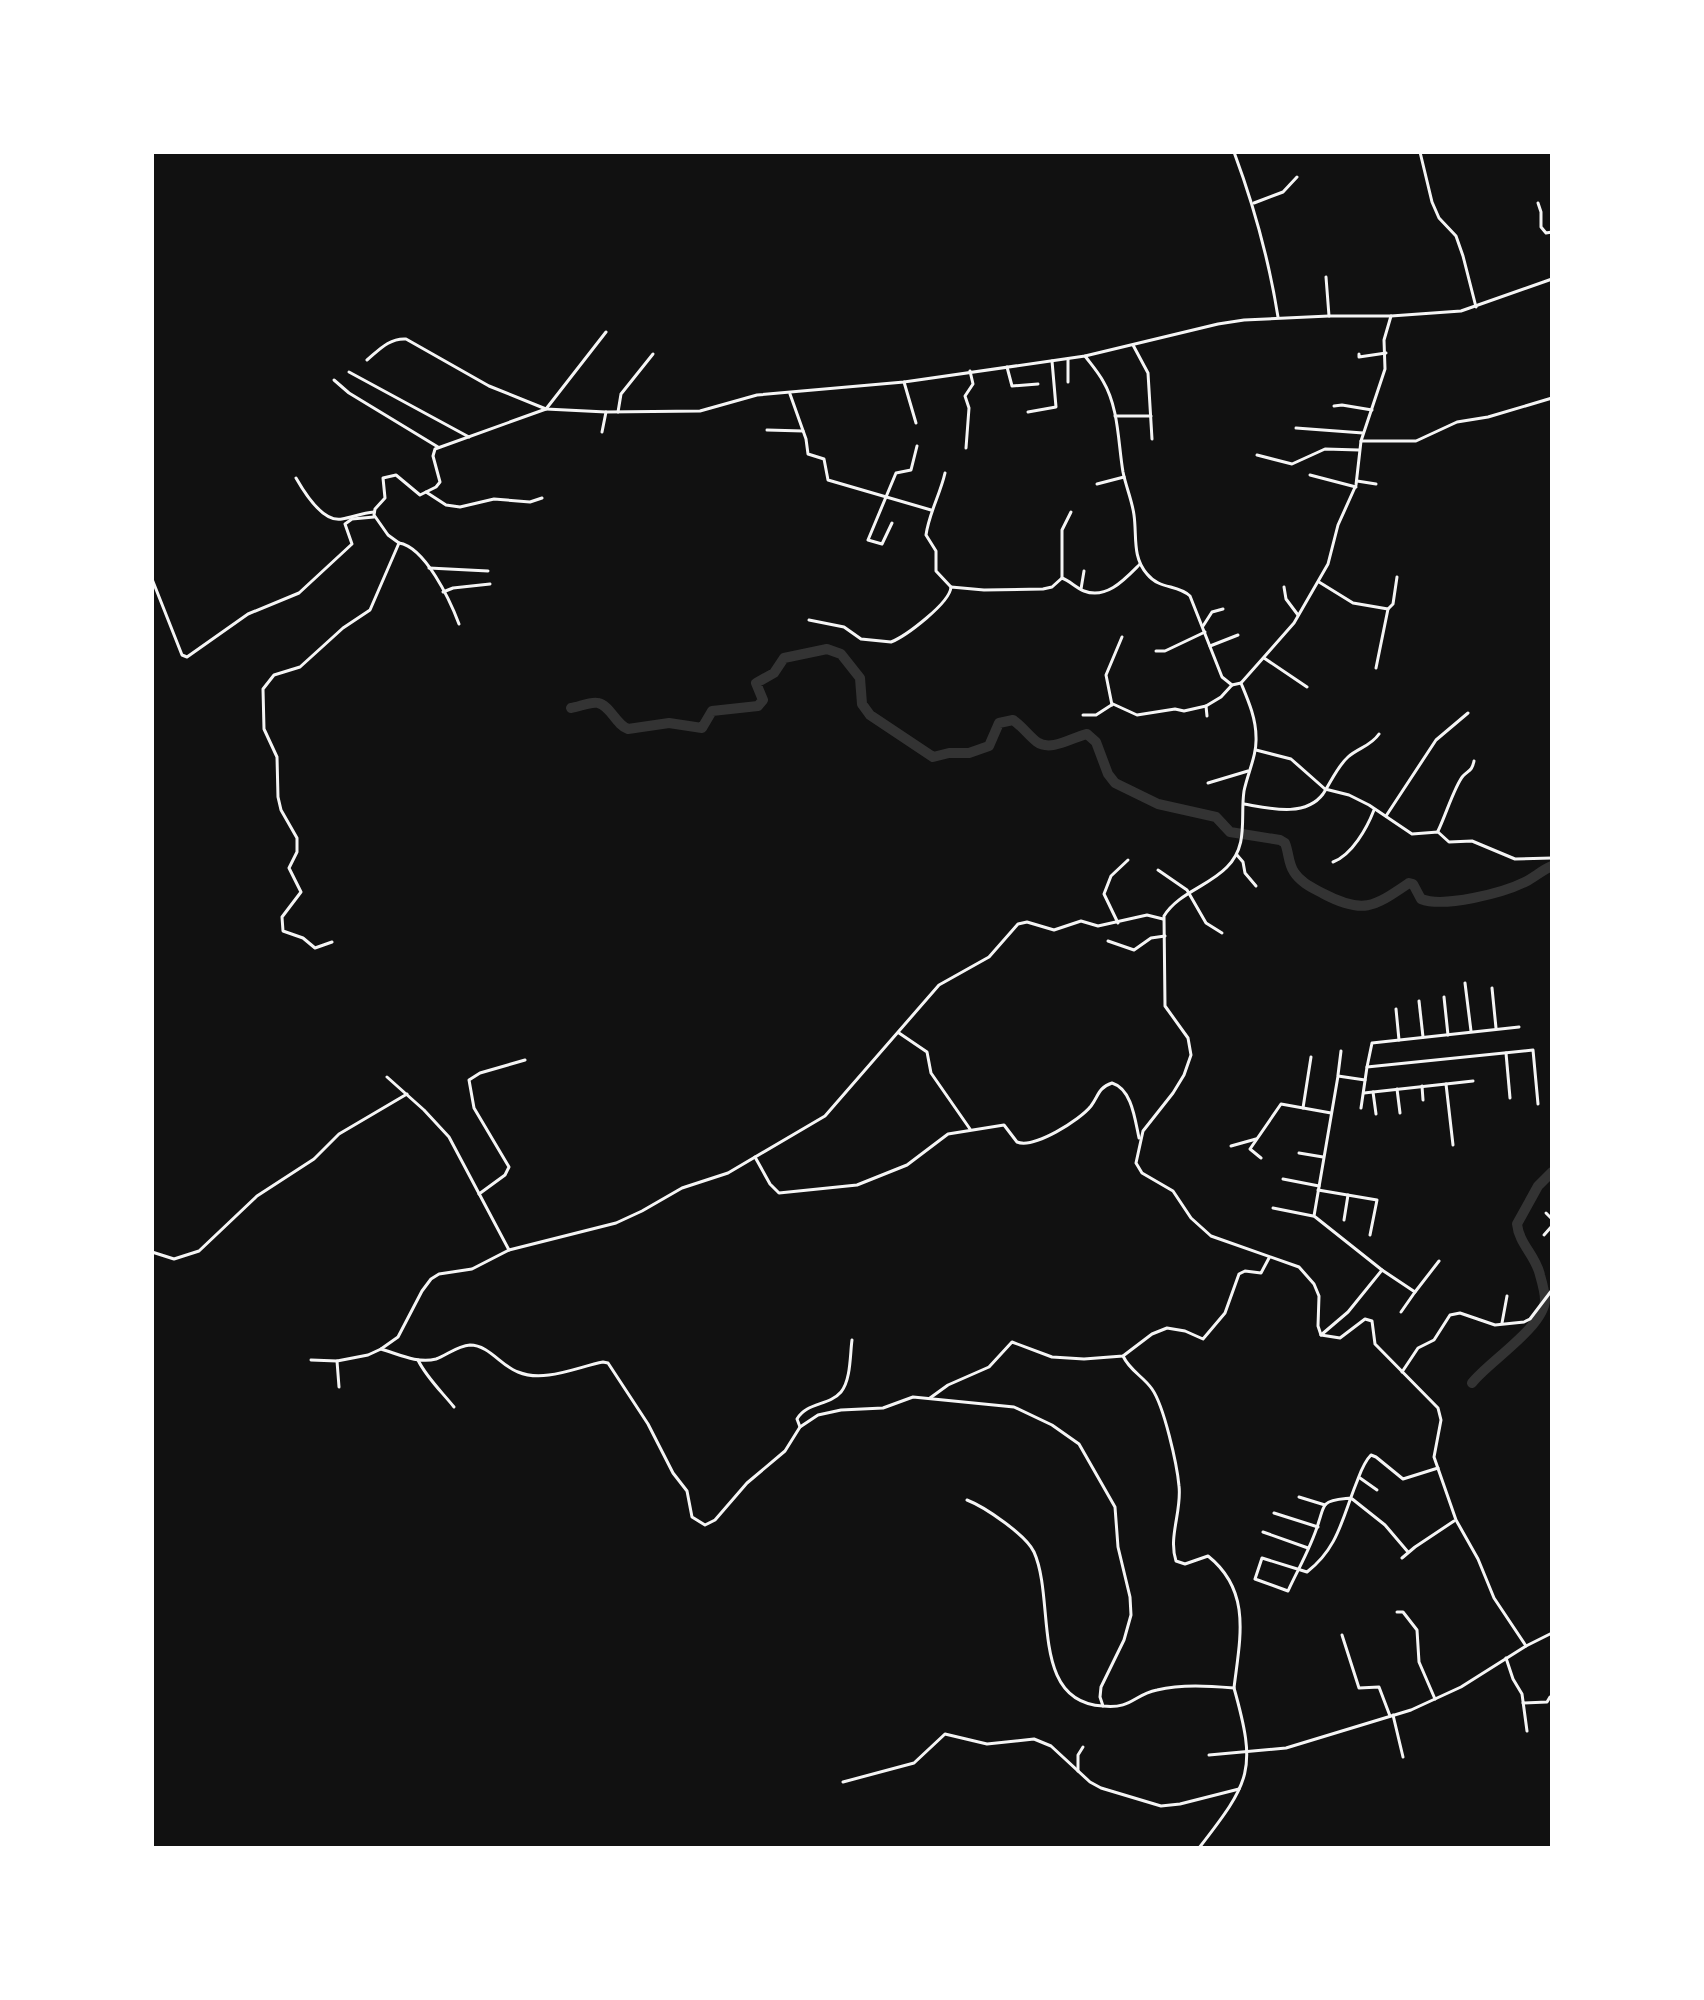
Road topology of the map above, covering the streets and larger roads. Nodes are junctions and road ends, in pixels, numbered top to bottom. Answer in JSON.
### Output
{"nodes":[{"id":1,"x":1234,"y":152,"type":"edge"},
{"id":2,"x":1420,"y":152,"type":"edge"},
{"id":3,"x":1297,"y":177,"type":"dead end"},
{"id":4,"x":1253,"y":203,"type":"junction"},
{"id":5,"x":1538,"y":203,"type":"dead end"},
{"id":6,"x":1552,"y":232,"type":"edge"},
{"id":7,"x":1326,"y":277,"type":"dead end"},
{"id":8,"x":1552,"y":279,"type":"edge"},
{"id":9,"x":1476,"y":307,"type":"junction"},
{"id":10,"x":1329,"y":316,"type":"junction"},
{"id":11,"x":1391,"y":316,"type":"junction"},
{"id":12,"x":1278,"y":317,"type":"junction"},
{"id":13,"x":606,"y":332,"type":"dead end"},
{"id":14,"x":1133,"y":345,"type":"junction"},
{"id":15,"x":1386,"y":353,"type":"junction"},
{"id":16,"x":653,"y":354,"type":"dead end"},
{"id":17,"x":1359,"y":354,"type":"dead end"},
{"id":18,"x":1085,"y":356,"type":"junction"},
{"id":19,"x":1068,"y":359,"type":"junction"},
{"id":20,"x":367,"y":360,"type":"dead end"},
{"id":21,"x":1052,"y":361,"type":"junction"},
{"id":22,"x":1007,"y":367,"type":"junction"},
{"id":23,"x":970,"y":371,"type":"junction"},
{"id":24,"x":349,"y":372,"type":"dead end"},
{"id":25,"x":334,"y":380,"type":"dead end"},
{"id":26,"x":904,"y":382,"type":"junction"},
{"id":27,"x":1068,"y":382,"type":"dead end"},
{"id":28,"x":1038,"y":384,"type":"dead end"},
{"id":29,"x":790,"y":394,"type":"junction"},
{"id":30,"x":1552,"y":398,"type":"edge"},
{"id":31,"x":1334,"y":406,"type":"dead end"},
{"id":32,"x":1056,"y":407,"type":"junction"},
{"id":33,"x":546,"y":409,"type":"junction"},
{"id":34,"x":1372,"y":410,"type":"junction"},
{"id":35,"x":606,"y":412,"type":"junction"},
{"id":36,"x":618,"y":412,"type":"junction"},
{"id":37,"x":1028,"y":412,"type":"dead end"},
{"id":38,"x":1056,"y":413,"type":"dead end"},
{"id":39,"x":1115,"y":416,"type":"junction"},
{"id":40,"x":1151,"y":416,"type":"junction"},
{"id":41,"x":916,"y":423,"type":"dead end"},
{"id":42,"x":1296,"y":428,"type":"dead end"},
{"id":43,"x":767,"y":430,"type":"dead end"},
{"id":44,"x":803,"y":431,"type":"junction"},
{"id":45,"x":602,"y":432,"type":"dead end"},
{"id":46,"x":1363,"y":433,"type":"junction"},
{"id":47,"x":469,"y":437,"type":"junction"},
{"id":48,"x":1152,"y":439,"type":"dead end"},
{"id":49,"x":1361,"y":441,"type":"junction"},
{"id":50,"x":917,"y":446,"type":"dead end"},
{"id":51,"x":439,"y":448,"type":"junction"},
{"id":52,"x":966,"y":448,"type":"dead end"},
{"id":53,"x":1359,"y":450,"type":"junction"},
{"id":54,"x":1257,"y":455,"type":"dead end"},
{"id":55,"x":945,"y":473,"type":"dead end"},
{"id":56,"x":1310,"y":475,"type":"dead end"},
{"id":57,"x":1124,"y":477,"type":"junction"},
{"id":58,"x":296,"y":478,"type":"dead end"},
{"id":59,"x":1357,"y":481,"type":"junction"},
{"id":60,"x":1097,"y":484,"type":"dead end"},
{"id":61,"x":1376,"y":484,"type":"dead end"},
{"id":62,"x":1356,"y":487,"type":"junction"},
{"id":63,"x":426,"y":492,"type":"junction"},
{"id":64,"x":887,"y":496,"type":"junction"},
{"id":65,"x":542,"y":498,"type":"dead end"},
{"id":66,"x":931,"y":510,"type":"junction"},
{"id":67,"x":1071,"y":512,"type":"dead end"},
{"id":68,"x":374,"y":514,"type":"junction"},
{"id":69,"x":892,"y":523,"type":"dead end"},
{"id":70,"x":399,"y":543,"type":"junction"},
{"id":71,"x":1140,"y":564,"type":"junction"},
{"id":72,"x":429,"y":568,"type":"junction"},
{"id":73,"x":488,"y":571,"type":"dead end"},
{"id":74,"x":1084,"y":571,"type":"dead end"},
{"id":75,"x":1397,"y":577,"type":"dead end"},
{"id":76,"x":1062,"y":578,"type":"junction"},
{"id":77,"x":152,"y":579,"type":"edge"},
{"id":78,"x":1319,"y":582,"type":"junction"},
{"id":79,"x":490,"y":584,"type":"dead end"},
{"id":80,"x":951,"y":587,"type":"junction"},
{"id":81,"x":1284,"y":587,"type":"dead end"},
{"id":82,"x":1081,"y":589,"type":"junction"},
{"id":83,"x":443,"y":592,"type":"junction"},
{"id":84,"x":1223,"y":609,"type":"dead end"},
{"id":85,"x":1388,"y":609,"type":"junction"},
{"id":86,"x":1299,"y":615,"type":"junction"},
{"id":87,"x":809,"y":620,"type":"dead end"},
{"id":88,"x":459,"y":624,"type":"dead end"},
{"id":89,"x":1203,"y":626,"type":"junction"},
{"id":90,"x":1205,"y":632,"type":"junction"},
{"id":91,"x":1238,"y":635,"type":"dead end"},
{"id":92,"x":1122,"y":637,"type":"dead end"},
{"id":93,"x":1210,"y":646,"type":"junction"},
{"id":94,"x":1156,"y":651,"type":"dead end"},
{"id":95,"x":1264,"y":658,"type":"junction"},
{"id":96,"x":1376,"y":668,"type":"dead end"},
{"id":97,"x":1241,"y":683,"type":"junction"},
{"id":98,"x":1232,"y":685,"type":"junction"},
{"id":99,"x":1307,"y":687,"type":"dead end"},
{"id":100,"x":1112,"y":705,"type":"junction"},
{"id":101,"x":1206,"y":706,"type":"junction"},
{"id":102,"x":1468,"y":713,"type":"dead end"},
{"id":103,"x":1083,"y":715,"type":"dead end"},
{"id":104,"x":1207,"y":716,"type":"dead end"},
{"id":105,"x":1379,"y":734,"type":"dead end"},
{"id":106,"x":1256,"y":750,"type":"junction"},
{"id":107,"x":1474,"y":761,"type":"dead end"},
{"id":108,"x":1248,"y":771,"type":"junction"},
{"id":109,"x":1208,"y":783,"type":"dead end"},
{"id":110,"x":1325,"y":789,"type":"junction"},
{"id":111,"x":1244,"y":804,"type":"junction"},
{"id":112,"x":1375,"y":808,"type":"junction"},
{"id":113,"x":1386,"y":816,"type":"junction"},
{"id":114,"x":1437,"y":832,"type":"junction"},
{"id":115,"x":1237,"y":855,"type":"junction"},
{"id":116,"x":1552,"y":858,"type":"edge"},
{"id":117,"x":1128,"y":860,"type":"dead end"},
{"id":118,"x":1333,"y":862,"type":"dead end"},
{"id":119,"x":1158,"y":870,"type":"dead end"},
{"id":120,"x":1256,"y":886,"type":"dead end"},
{"id":121,"x":1190,"y":893,"type":"junction"},
{"id":122,"x":1163,"y":919,"type":"junction"},
{"id":123,"x":1118,"y":923,"type":"junction"},
{"id":124,"x":1222,"y":933,"type":"dead end"},
{"id":125,"x":1165,"y":936,"type":"junction"},
{"id":126,"x":1108,"y":941,"type":"dead end"},
{"id":127,"x":332,"y":942,"type":"dead end"},
{"id":128,"x":1465,"y":983,"type":"dead end"},
{"id":129,"x":1492,"y":988,"type":"dead end"},
{"id":130,"x":1444,"y":997,"type":"dead end"},
{"id":131,"x":1419,"y":1001,"type":"dead end"},
{"id":132,"x":1396,"y":1009,"type":"dead end"},
{"id":133,"x":1519,"y":1027,"type":"dead end"},
{"id":134,"x":1496,"y":1029,"type":"junction"},
{"id":135,"x":1472,"y":1032,"type":"junction"},
{"id":136,"x":899,"y":1033,"type":"junction"},
{"id":137,"x":1448,"y":1035,"type":"junction"},
{"id":138,"x":1423,"y":1037,"type":"junction"},
{"id":139,"x":1399,"y":1040,"type":"junction"},
{"id":140,"x":1341,"y":1051,"type":"dead end"},
{"id":141,"x":1506,"y":1053,"type":"junction"},
{"id":142,"x":1311,"y":1057,"type":"dead end"},
{"id":143,"x":525,"y":1060,"type":"dead end"},
{"id":144,"x":1367,"y":1067,"type":"junction"},
{"id":145,"x":1338,"y":1076,"type":"junction"},
{"id":146,"x":387,"y":1077,"type":"dead end"},
{"id":147,"x":1365,"y":1080,"type":"junction"},
{"id":148,"x":1473,"y":1081,"type":"dead end"},
{"id":149,"x":1446,"y":1084,"type":"junction"},
{"id":150,"x":1422,"y":1086,"type":"junction"},
{"id":151,"x":1397,"y":1089,"type":"junction"},
{"id":152,"x":1373,"y":1092,"type":"junction"},
{"id":153,"x":1364,"y":1093,"type":"junction"},
{"id":154,"x":407,"y":1094,"type":"junction"},
{"id":155,"x":1510,"y":1098,"type":"dead end"},
{"id":156,"x":1423,"y":1100,"type":"dead end"},
{"id":157,"x":1538,"y":1104,"type":"dead end"},
{"id":158,"x":1303,"y":1108,"type":"junction"},
{"id":159,"x":1361,"y":1108,"type":"dead end"},
{"id":160,"x":1331,"y":1113,"type":"junction"},
{"id":161,"x":1400,"y":1113,"type":"dead end"},
{"id":162,"x":1376,"y":1114,"type":"dead end"},
{"id":163,"x":971,"y":1130,"type":"junction"},
{"id":164,"x":1139,"y":1138,"type":"junction"},
{"id":165,"x":1256,"y":1139,"type":"junction"},
{"id":166,"x":1453,"y":1145,"type":"dead end"},
{"id":167,"x":1231,"y":1146,"type":"dead end"},
{"id":168,"x":1299,"y":1153,"type":"dead end"},
{"id":169,"x":755,"y":1157,"type":"junction"},
{"id":170,"x":1324,"y":1157,"type":"junction"},
{"id":171,"x":1261,"y":1158,"type":"dead end"},
{"id":172,"x":1283,"y":1179,"type":"dead end"},
{"id":173,"x":1318,"y":1188,"type":"junction"},
{"id":174,"x":479,"y":1194,"type":"junction"},
{"id":175,"x":1348,"y":1195,"type":"junction"},
{"id":176,"x":1273,"y":1208,"type":"dead end"},
{"id":177,"x":1546,"y":1213,"type":"dead end"},
{"id":178,"x":1314,"y":1216,"type":"junction"},
{"id":179,"x":1552,"y":1219,"type":"edge"},
{"id":180,"x":1344,"y":1220,"type":"dead end"},
{"id":181,"x":1552,"y":1226,"type":"edge"},
{"id":182,"x":1370,"y":1235,"type":"dead end"},
{"id":183,"x":1544,"y":1235,"type":"dead end"},
{"id":184,"x":509,"y":1250,"type":"junction"},
{"id":185,"x":152,"y":1252,"type":"edge"},
{"id":186,"x":1269,"y":1258,"type":"junction"},
{"id":187,"x":1439,"y":1261,"type":"dead end"},
{"id":188,"x":1382,"y":1270,"type":"junction"},
{"id":189,"x":1552,"y":1290,"type":"edge"},
{"id":190,"x":1415,"y":1292,"type":"junction"},
{"id":191,"x":1507,"y":1296,"type":"dead end"},
{"id":192,"x":1401,"y":1312,"type":"dead end"},
{"id":193,"x":1502,"y":1325,"type":"junction"},
{"id":194,"x":1321,"y":1335,"type":"junction"},
{"id":195,"x":852,"y":1340,"type":"dead end"},
{"id":196,"x":381,"y":1349,"type":"junction"},
{"id":197,"x":1123,"y":1356,"type":"junction"},
{"id":198,"x":311,"y":1360,"type":"dead end"},
{"id":199,"x":418,"y":1360,"type":"junction"},
{"id":200,"x":337,"y":1361,"type":"junction"},
{"id":201,"x":1402,"y":1372,"type":"junction"},
{"id":202,"x":339,"y":1387,"type":"dead end"},
{"id":203,"x":930,"y":1398,"type":"junction"},
{"id":204,"x":454,"y":1407,"type":"dead end"},
{"id":205,"x":800,"y":1427,"type":"junction"},
{"id":206,"x":1438,"y":1468,"type":"junction"},
{"id":207,"x":1359,"y":1477,"type":"junction"},
{"id":208,"x":1377,"y":1490,"type":"dead end"},
{"id":209,"x":1299,"y":1497,"type":"dead end"},
{"id":210,"x":1351,"y":1498,"type":"junction"},
{"id":211,"x":967,"y":1500,"type":"dead end"},
{"id":212,"x":1325,"y":1505,"type":"junction"},
{"id":213,"x":1274,"y":1513,"type":"dead end"},
{"id":214,"x":1456,"y":1520,"type":"junction"},
{"id":215,"x":1318,"y":1527,"type":"junction"},
{"id":216,"x":1263,"y":1532,"type":"dead end"},
{"id":217,"x":1308,"y":1548,"type":"junction"},
{"id":218,"x":1408,"y":1552,"type":"junction"},
{"id":219,"x":1402,"y":1558,"type":"dead end"},
{"id":220,"x":1298,"y":1569,"type":"junction"},
{"id":221,"x":1397,"y":1612,"type":"dead end"},
{"id":222,"x":1552,"y":1633,"type":"edge"},
{"id":223,"x":1342,"y":1635,"type":"dead end"},
{"id":224,"x":1526,"y":1646,"type":"junction"},
{"id":225,"x":1506,"y":1658,"type":"junction"},
{"id":226,"x":1234,"y":1688,"type":"junction"},
{"id":227,"x":1550,"y":1697,"type":"edge"},
{"id":228,"x":1435,"y":1699,"type":"junction"},
{"id":229,"x":1523,"y":1703,"type":"junction"},
{"id":230,"x":1103,"y":1706,"type":"junction"},
{"id":231,"x":1392,"y":1715,"type":"junction"},
{"id":232,"x":1527,"y":1731,"type":"dead end"},
{"id":233,"x":1083,"y":1747,"type":"dead end"},
{"id":234,"x":1248,"y":1752,"type":"junction"},
{"id":235,"x":1209,"y":1755,"type":"dead end"},
{"id":236,"x":1403,"y":1757,"type":"dead end"},
{"id":237,"x":1078,"y":1771,"type":"junction"},
{"id":238,"x":843,"y":1782,"type":"dead end"},
{"id":239,"x":1239,"y":1789,"type":"junction"},
{"id":240,"x":1199,"y":1848,"type":"edge"}],
"edges":[{"from":1,"to":4,"type":"street"},
{"from":2,"to":9,"type":"street"},
{"from":3,"to":4,"type":"street"},
{"from":4,"to":12,"type":"street"},
{"from":5,"to":6,"type":"street"},
{"from":7,"to":10,"type":"street"},
{"from":8,"to":9,"type":"street"},
{"from":9,"to":11,"type":"street"},
{"from":10,"to":11,"type":"street"},
{"from":10,"to":12,"type":"street"},
{"from":11,"to":15,"type":"street"},
{"from":12,"to":14,"type":"street"},
{"from":13,"to":33,"type":"street"},
{"from":14,"to":18,"type":"street"},
{"from":14,"to":40,"type":"street"},
{"from":15,"to":17,"type":"street"},
{"from":15,"to":34,"type":"street"},
{"from":16,"to":36,"type":"street"},
{"from":18,"to":19,"type":"street"},
{"from":18,"to":39,"type":"street"},
{"from":19,"to":21,"type":"street"},
{"from":19,"to":27,"type":"street"},
{"from":20,"to":33,"type":"street"},
{"from":21,"to":22,"type":"street"},
{"from":21,"to":32,"type":"street"},
{"from":22,"to":23,"type":"street"},
{"from":22,"to":28,"type":"street"},
{"from":23,"to":26,"type":"street"},
{"from":23,"to":52,"type":"street"},
{"from":24,"to":47,"type":"street"},
{"from":25,"to":51,"type":"street"},
{"from":26,"to":29,"type":"street"},
{"from":26,"to":41,"type":"street"},
{"from":29,"to":36,"type":"street"},
{"from":29,"to":44,"type":"street"},
{"from":30,"to":49,"type":"street"},
{"from":31,"to":34,"type":"street"},
{"from":32,"to":37,"type":"street"},
{"from":32,"to":38,"type":"street"},
{"from":33,"to":35,"type":"street"},
{"from":33,"to":47,"type":"street"},
{"from":34,"to":46,"type":"street"},
{"from":35,"to":36,"type":"street"},
{"from":35,"to":45,"type":"street"},
{"from":39,"to":40,"type":"street"},
{"from":39,"to":57,"type":"street"},
{"from":40,"to":48,"type":"street"},
{"from":42,"to":46,"type":"street"},
{"from":43,"to":44,"type":"street"},
{"from":44,"to":64,"type":"street"},
{"from":46,"to":49,"type":"street"},
{"from":47,"to":51,"type":"street"},
{"from":49,"to":53,"type":"street"},
{"from":50,"to":64,"type":"street"},
{"from":51,"to":63,"type":"street"},
{"from":53,"to":54,"type":"street"},
{"from":53,"to":59,"type":"street"},
{"from":55,"to":66,"type":"street"},
{"from":56,"to":62,"type":"street"},
{"from":57,"to":60,"type":"street"},
{"from":57,"to":71,"type":"street"},
{"from":58,"to":68,"type":"street"},
{"from":59,"to":61,"type":"street"},
{"from":59,"to":62,"type":"street"},
{"from":62,"to":78,"type":"street"},
{"from":63,"to":65,"type":"street"},
{"from":63,"to":68,"type":"street"},
{"from":64,"to":66,"type":"street"},
{"from":64,"to":69,"type":"street"},
{"from":66,"to":80,"type":"street"},
{"from":67,"to":76,"type":"street"},
{"from":68,"to":70,"type":"street"},
{"from":68,"to":77,"type":"street"},
{"from":70,"to":72,"type":"street"},
{"from":70,"to":127,"type":"street"},
{"from":71,"to":82,"type":"street"},
{"from":71,"to":89,"type":"street"},
{"from":72,"to":73,"type":"street"},
{"from":72,"to":83,"type":"street"},
{"from":74,"to":82,"type":"street"},
{"from":75,"to":85,"type":"street"},
{"from":76,"to":80,"type":"street"},
{"from":76,"to":82,"type":"street"},
{"from":78,"to":85,"type":"street"},
{"from":78,"to":86,"type":"street"},
{"from":79,"to":83,"type":"street"},
{"from":80,"to":87,"type":"street"},
{"from":81,"to":86,"type":"street"},
{"from":83,"to":88,"type":"street"},
{"from":84,"to":89,"type":"street"},
{"from":85,"to":96,"type":"street"},
{"from":86,"to":95,"type":"street"},
{"from":89,"to":90,"type":"street"},
{"from":90,"to":93,"type":"street"},
{"from":90,"to":94,"type":"street"},
{"from":91,"to":93,"type":"street"},
{"from":92,"to":100,"type":"street"},
{"from":93,"to":98,"type":"street"},
{"from":95,"to":97,"type":"street"},
{"from":95,"to":99,"type":"street"},
{"from":97,"to":98,"type":"street"},
{"from":97,"to":106,"type":"street"},
{"from":98,"to":101,"type":"street"},
{"from":100,"to":101,"type":"street"},
{"from":100,"to":103,"type":"street"},
{"from":101,"to":104,"type":"street"},
{"from":102,"to":113,"type":"street"},
{"from":105,"to":110,"type":"street"},
{"from":106,"to":108,"type":"street"},
{"from":106,"to":110,"type":"street"},
{"from":107,"to":114,"type":"street"},
{"from":108,"to":109,"type":"street"},
{"from":108,"to":111,"type":"street"},
{"from":110,"to":111,"type":"street"},
{"from":110,"to":112,"type":"street"},
{"from":111,"to":115,"type":"street"},
{"from":112,"to":113,"type":"street"},
{"from":112,"to":118,"type":"street"},
{"from":113,"to":114,"type":"street"},
{"from":114,"to":116,"type":"street"},
{"from":115,"to":120,"type":"street"},
{"from":115,"to":121,"type":"street"},
{"from":117,"to":123,"type":"street"},
{"from":119,"to":121,"type":"street"},
{"from":121,"to":122,"type":"street"},
{"from":121,"to":124,"type":"street"},
{"from":122,"to":123,"type":"street"},
{"from":122,"to":125,"type":"street"},
{"from":123,"to":136,"type":"street"},
{"from":125,"to":126,"type":"street"},
{"from":125,"to":164,"type":"street"},
{"from":128,"to":135,"type":"street"},
{"from":129,"to":134,"type":"street"},
{"from":130,"to":137,"type":"street"},
{"from":131,"to":138,"type":"street"},
{"from":132,"to":139,"type":"street"},
{"from":133,"to":134,"type":"street"},
{"from":134,"to":135,"type":"street"},
{"from":135,"to":137,"type":"street"},
{"from":136,"to":163,"type":"street"},
{"from":136,"to":169,"type":"street"},
{"from":137,"to":138,"type":"street"},
{"from":138,"to":139,"type":"street"},
{"from":139,"to":144,"type":"street"},
{"from":140,"to":145,"type":"street"},
{"from":141,"to":144,"type":"street"},
{"from":141,"to":155,"type":"street"},
{"from":141,"to":157,"type":"street"},
{"from":142,"to":158,"type":"street"},
{"from":143,"to":174,"type":"street"},
{"from":144,"to":147,"type":"street"},
{"from":145,"to":147,"type":"street"},
{"from":145,"to":160,"type":"street"},
{"from":146,"to":154,"type":"street"},
{"from":147,"to":153,"type":"street"},
{"from":148,"to":149,"type":"street"},
{"from":149,"to":150,"type":"street"},
{"from":149,"to":166,"type":"street"},
{"from":150,"to":151,"type":"street"},
{"from":150,"to":156,"type":"street"},
{"from":151,"to":152,"type":"street"},
{"from":151,"to":161,"type":"street"},
{"from":152,"to":153,"type":"street"},
{"from":152,"to":162,"type":"street"},
{"from":153,"to":159,"type":"street"},
{"from":154,"to":174,"type":"street"},
{"from":154,"to":185,"type":"street"},
{"from":158,"to":160,"type":"street"},
{"from":158,"to":165,"type":"street"},
{"from":160,"to":170,"type":"street"},
{"from":163,"to":164,"type":"street"},
{"from":163,"to":169,"type":"street"},
{"from":164,"to":186,"type":"street"},
{"from":165,"to":167,"type":"street"},
{"from":165,"to":171,"type":"street"},
{"from":168,"to":170,"type":"street"},
{"from":169,"to":184,"type":"street"},
{"from":170,"to":173,"type":"street"},
{"from":172,"to":173,"type":"street"},
{"from":173,"to":175,"type":"street"},
{"from":173,"to":178,"type":"street"},
{"from":174,"to":184,"type":"street"},
{"from":175,"to":180,"type":"street"},
{"from":175,"to":182,"type":"street"},
{"from":176,"to":178,"type":"street"},
{"from":177,"to":179,"type":"street"},
{"from":178,"to":188,"type":"street"},
{"from":181,"to":183,"type":"street"},
{"from":184,"to":196,"type":"street"},
{"from":186,"to":194,"type":"street"},
{"from":186,"to":197,"type":"street"},
{"from":187,"to":190,"type":"street"},
{"from":188,"to":190,"type":"street"},
{"from":188,"to":194,"type":"street"},
{"from":189,"to":193,"type":"street"},
{"from":190,"to":192,"type":"street"},
{"from":191,"to":193,"type":"street"},
{"from":193,"to":201,"type":"street"},
{"from":194,"to":201,"type":"street"},
{"from":195,"to":205,"type":"street"},
{"from":196,"to":199,"type":"street"},
{"from":196,"to":200,"type":"street"},
{"from":197,"to":203,"type":"street"},
{"from":197,"to":226,"type":"street"},
{"from":198,"to":200,"type":"street"},
{"from":199,"to":204,"type":"street"},
{"from":199,"to":205,"type":"street"},
{"from":200,"to":202,"type":"street"},
{"from":201,"to":206,"type":"street"},
{"from":203,"to":205,"type":"street"},
{"from":203,"to":230,"type":"street"},
{"from":206,"to":207,"type":"street"},
{"from":206,"to":214,"type":"street"},
{"from":207,"to":208,"type":"street"},
{"from":207,"to":210,"type":"street"},
{"from":209,"to":212,"type":"street"},
{"from":210,"to":212,"type":"street"},
{"from":210,"to":218,"type":"street"},
{"from":210,"to":220,"type":"street"},
{"from":211,"to":230,"type":"street"},
{"from":212,"to":215,"type":"street"},
{"from":213,"to":215,"type":"street"},
{"from":214,"to":218,"type":"street"},
{"from":214,"to":224,"type":"street"},
{"from":215,"to":217,"type":"street"},
{"from":216,"to":217,"type":"street"},
{"from":217,"to":220,"type":"street"},
{"from":218,"to":219,"type":"street"},
{"from":220,"to":220,"type":"street"},
{"from":221,"to":228,"type":"street"},
{"from":222,"to":224,"type":"street"},
{"from":223,"to":231,"type":"street"},
{"from":224,"to":225,"type":"street"},
{"from":225,"to":228,"type":"street"},
{"from":225,"to":229,"type":"street"},
{"from":226,"to":230,"type":"street"},
{"from":226,"to":234,"type":"street"},
{"from":227,"to":229,"type":"street"},
{"from":228,"to":231,"type":"street"},
{"from":229,"to":232,"type":"street"},
{"from":231,"to":234,"type":"street"},
{"from":231,"to":236,"type":"street"},
{"from":233,"to":237,"type":"street"},
{"from":234,"to":235,"type":"street"},
{"from":234,"to":239,"type":"street"},
{"from":237,"to":238,"type":"street"},
{"from":237,"to":239,"type":"street"},
{"from":239,"to":240,"type":"street"}]}
